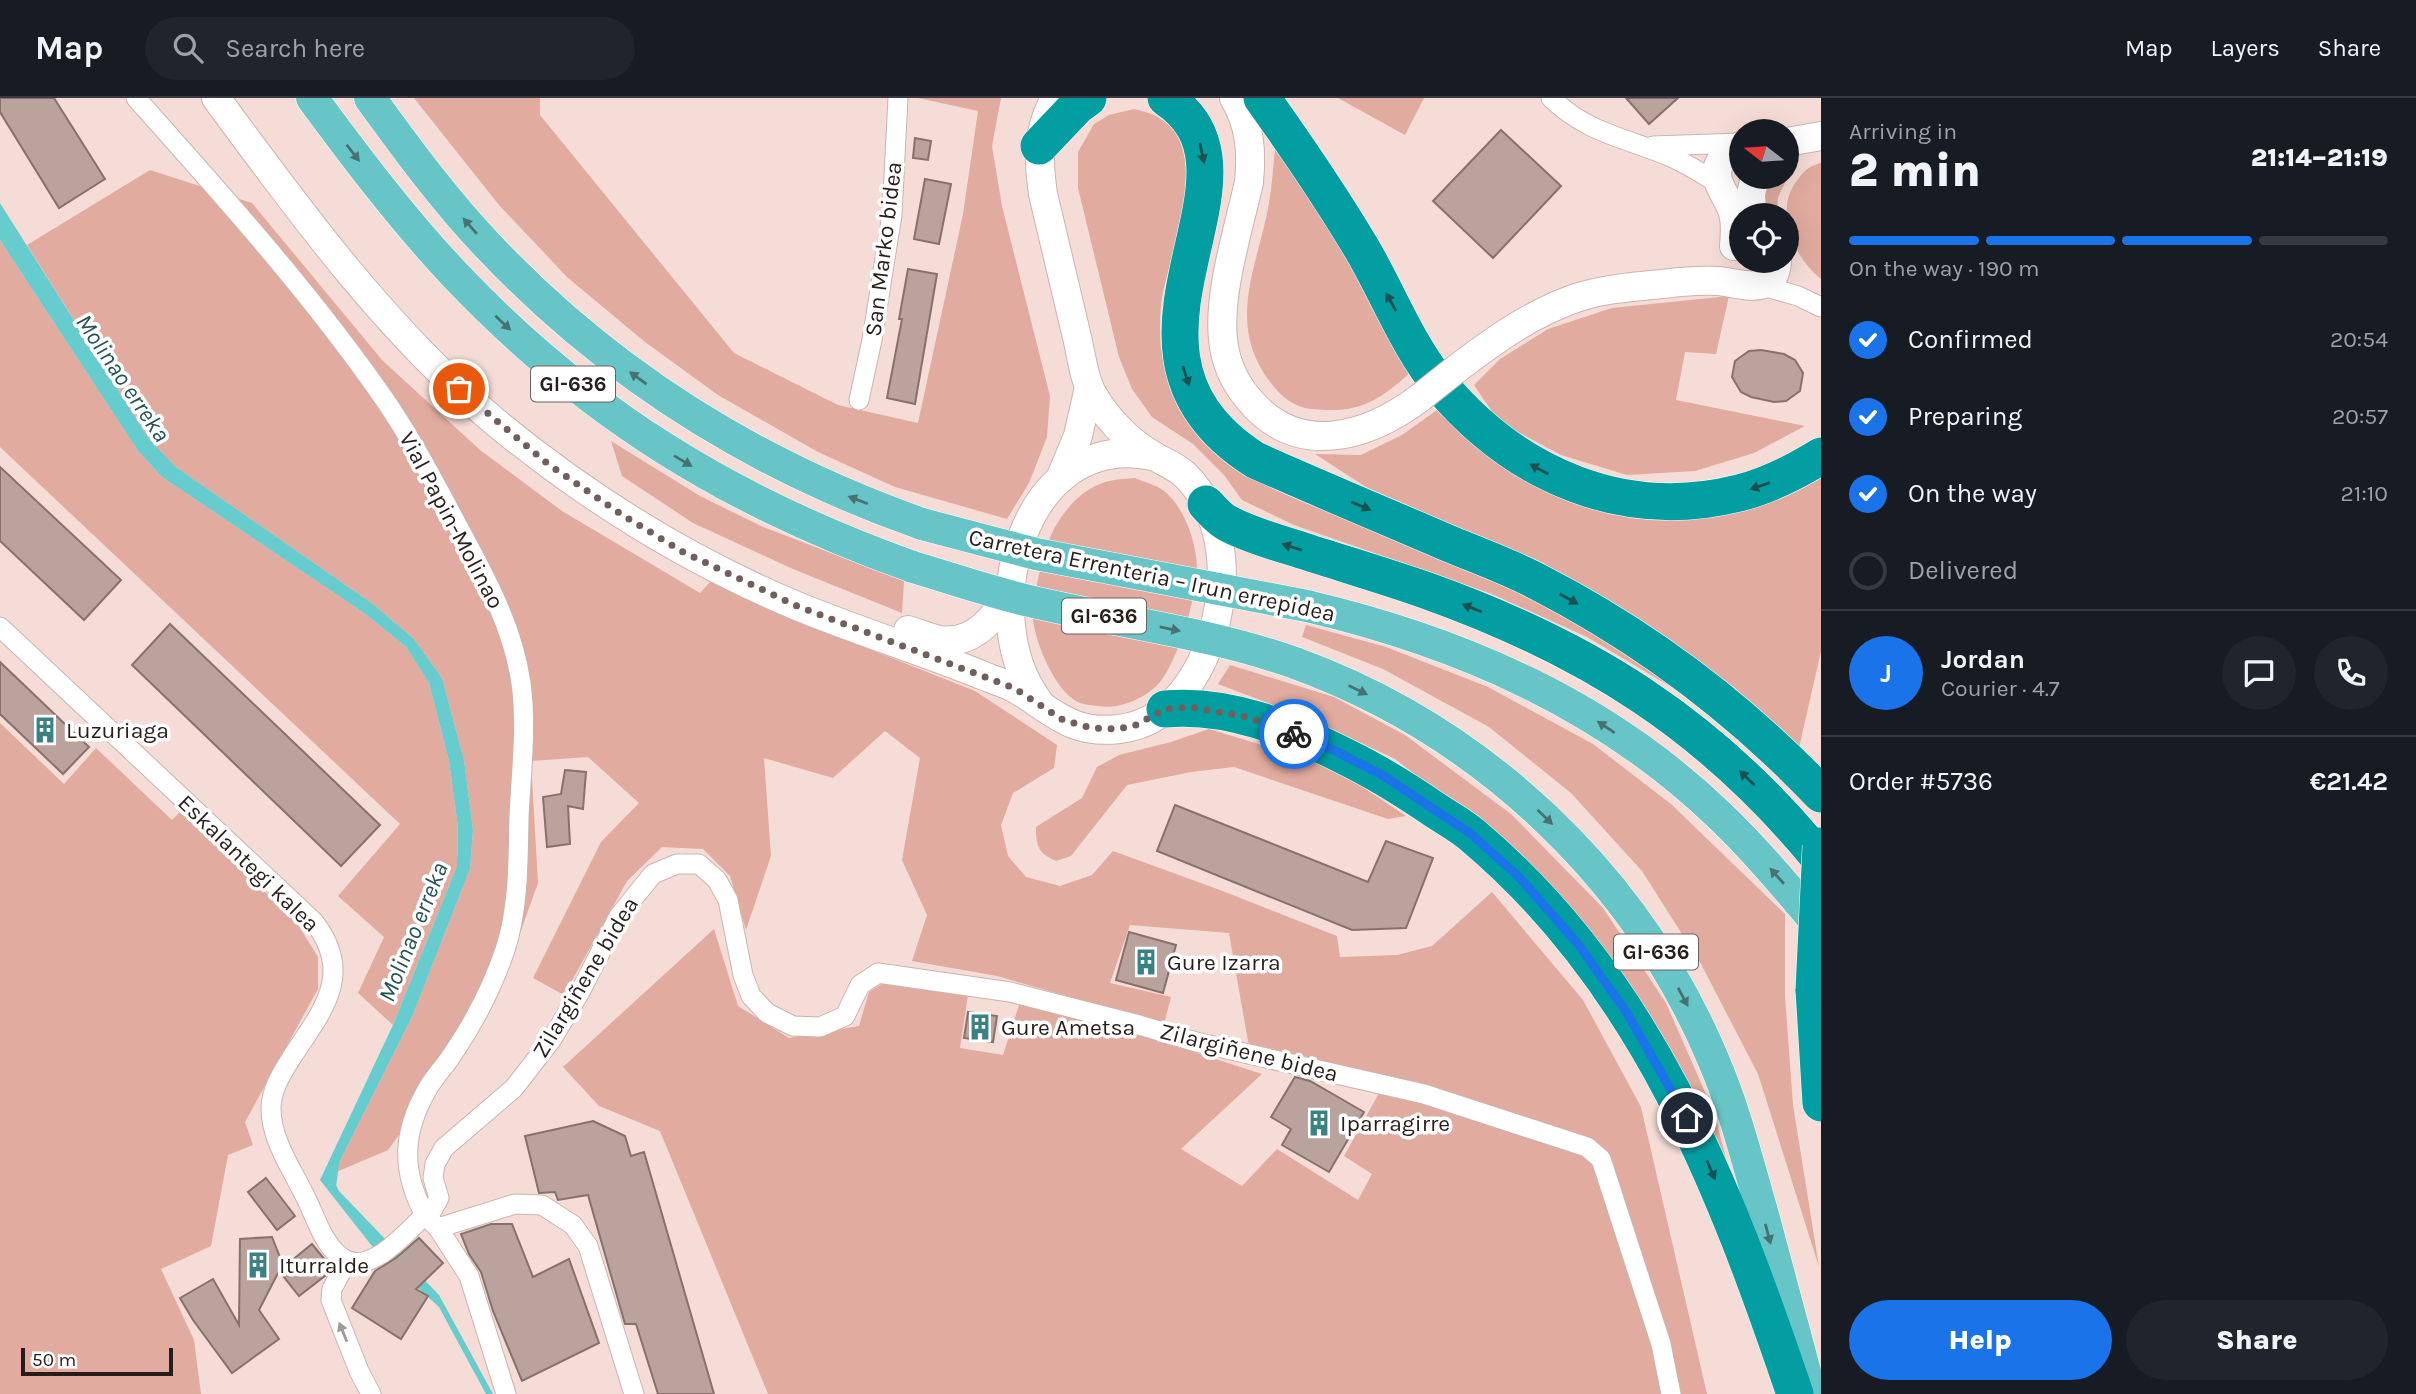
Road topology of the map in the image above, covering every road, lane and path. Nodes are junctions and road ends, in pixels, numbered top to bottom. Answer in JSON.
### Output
{"nodes":[{"id":1,"x":136,"y":98,"type":"edge"},
{"id":2,"x":216,"y":98,"type":"edge"},
{"id":3,"x":236,"y":98,"type":"edge"},
{"id":4,"x":312,"y":98,"type":"edge"},
{"id":5,"x":370,"y":98,"type":"edge"},
{"id":6,"x":898,"y":98,"type":"edge"},
{"id":7,"x":1055,"y":98,"type":"edge"},
{"id":8,"x":1088,"y":98,"type":"edge"},
{"id":9,"x":1166,"y":98,"type":"edge"},
{"id":10,"x":1234,"y":98,"type":"edge"},
{"id":11,"x":1262,"y":98,"type":"edge"},
{"id":12,"x":1551,"y":98,"type":"edge"},
{"id":13,"x":1821,"y":136,"type":"edge"},
{"id":14,"x":1799,"y":140,"type":"edge"},
{"id":15,"x":1729,"y":145,"type":"edge"},
{"id":16,"x":1038,"y":146,"type":"junction"},
{"id":17,"x":1642,"y":147,"type":"junction"},
{"id":18,"x":1729,"y":151,"type":"edge"},
{"id":19,"x":1719,"y":185,"type":"junction"},
{"id":20,"x":1742,"y":203,"type":"edge"},
{"id":21,"x":1729,"y":206,"type":"edge"},
{"id":22,"x":1729,"y":252,"type":"edge"},
{"id":23,"x":1764,"y":273,"type":"edge"},
{"id":24,"x":1693,"y":281,"type":"junction"},
{"id":25,"x":1817,"y":305,"type":"edge"},
{"id":26,"x":1089,"y":387,"type":"junction"},
{"id":27,"x":859,"y":400,"type":"dead end"},
{"id":28,"x":1153,"y":456,"type":"junction"},
{"id":29,"x":1821,"y":456,"type":"edge"},
{"id":30,"x":1060,"y":479,"type":"junction"},
{"id":31,"x":1206,"y":503,"type":"junction"},
{"id":32,"x":1009,"y":593,"type":"junction"},
{"id":33,"x":0,"y":626,"type":"edge"},
{"id":34,"x":926,"y":645,"type":"junction"},
{"id":35,"x":1165,"y":709,"type":"junction"},
{"id":36,"x":1053,"y":715,"type":"junction"},
{"id":37,"x":1821,"y":794,"type":"edge"},
{"id":38,"x":1821,"y":846,"type":"edge"},
{"id":39,"x":1821,"y":860,"type":"edge"},
{"id":40,"x":1821,"y":928,"type":"edge"},
{"id":41,"x":1821,"y":1103,"type":"edge"},
{"id":42,"x":431,"y":1222,"type":"junction"},
{"id":43,"x":347,"y":1261,"type":"junction"},
{"id":44,"x":371,"y":1394,"type":"edge"},
{"id":45,"x":506,"y":1394,"type":"edge"},
{"id":46,"x":634,"y":1394,"type":"edge"},
{"id":47,"x":1671,"y":1394,"type":"edge"},
{"id":48,"x":1795,"y":1394,"type":"edge"},
{"id":49,"x":1811,"y":1394,"type":"edge"}],
"edges":[{"from":1,"to":42,"type":"street","name":"Vial Papin-Molinao"},
{"from":2,"to":34,"type":"street"},
{"from":3,"to":34,"type":"street"},
{"from":4,"to":49,"type":"main road","name":"Carretera Errenteria – Irun errepidea","number":"GI-636","one_way":true,"bridge":true},
{"from":40,"to":5,"type":"main road","name":"Carretera Errenteria – Irun errepidea","number":"GI-636","one_way":true,"bridge":true},
{"from":6,"to":27,"type":"street","name":"San Marko bidea"},
{"from":7,"to":16,"type":"street"},
{"from":8,"to":16,"type":"highway"},
{"from":9,"to":37,"type":"highway","one_way":true},
{"from":10,"to":24,"type":"street","bridge":true},
{"from":29,"to":11,"type":"highway","one_way":true},
{"from":12,"to":17,"type":"street"},
{"from":13,"to":14,"type":"street"},
{"from":15,"to":17,"type":"street"},
{"from":16,"to":26,"type":"street"},
{"from":17,"to":19,"type":"street"},
{"from":18,"to":19,"type":"street"},
{"from":19,"to":20,"type":"street"},
{"from":19,"to":21,"type":"street"},
{"from":22,"to":24,"type":"street"},
{"from":23,"to":24,"type":"street"},
{"from":23,"to":25,"type":"street"},
{"from":26,"to":28,"type":"street"},
{"from":26,"to":30,"type":"street"},
{"from":28,"to":30,"type":"street"},
{"from":28,"to":31,"type":"street"},
{"from":30,"to":32,"type":"street"},
{"from":31,"to":35,"type":"street"},
{"from":39,"to":31,"type":"highway","one_way":true},
{"from":32,"to":34,"type":"street"},
{"from":32,"to":36,"type":"street"},
{"from":33,"to":43,"type":"street","name":"Eskalantegi kalea"},
{"from":34,"to":36,"type":"street"},
{"from":35,"to":36,"type":"street"},
{"from":35,"to":48,"type":"highway","one_way":true},
{"from":38,"to":41,"type":"highway","bridge":true},
{"from":42,"to":43,"type":"street"},
{"from":42,"to":45,"type":"street","name":"Vial Papin-Molinao"},
{"from":42,"to":46,"type":"street"},
{"from":42,"to":47,"type":"street","name":"Zilargiñene bidea"},
{"from":44,"to":43,"type":"street","one_way":true}]}
